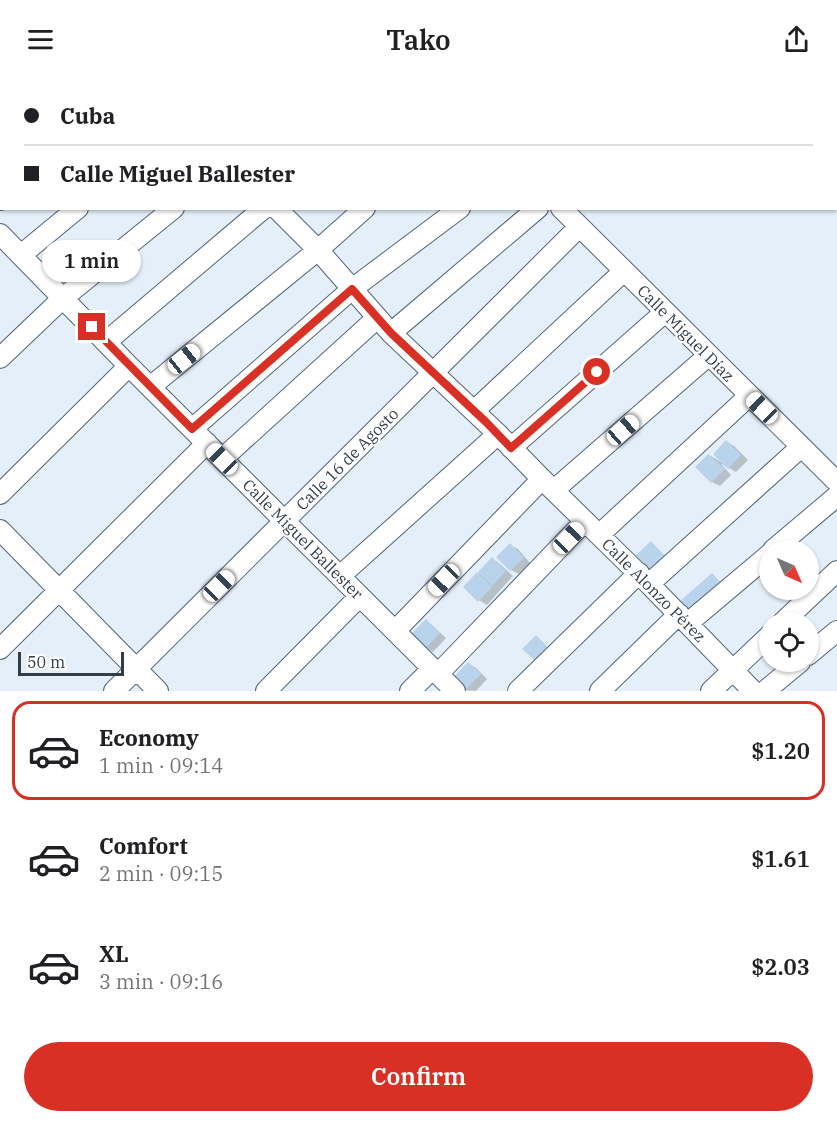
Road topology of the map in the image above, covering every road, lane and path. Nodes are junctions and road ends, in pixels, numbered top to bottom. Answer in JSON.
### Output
{"nodes":[{"id":1,"x":76,"y":210,"type":"edge"},
{"id":2,"x":172,"y":210,"type":"edge"},
{"id":3,"x":262,"y":210,"type":"edge"},
{"id":4,"x":278,"y":210,"type":"edge"},
{"id":5,"x":363,"y":210,"type":"edge"},
{"id":6,"x":457,"y":210,"type":"edge"},
{"id":7,"x":536,"y":210,"type":"edge"},
{"id":8,"x":563,"y":210,"type":"edge"},
{"id":9,"x":579,"y":227,"type":"junction"},
{"id":10,"x":0,"y":234,"type":"edge"},
{"id":11,"x":318,"y":250,"type":"junction"},
{"id":12,"x":21,"y":255,"type":"junction"},
{"id":13,"x":624,"y":271,"type":"junction"},
{"id":14,"x":352,"y":289,"type":"junction"},
{"id":15,"x":63,"y":298,"type":"junction"},
{"id":16,"x":665,"y":312,"type":"junction"},
{"id":17,"x":378,"y":318,"type":"junction"},
{"id":18,"x":391,"y":333,"type":"junction"},
{"id":19,"x":106,"y":342,"type":"junction"},
{"id":20,"x":709,"y":355,"type":"junction"},
{"id":21,"x":0,"y":358,"type":"edge"},
{"id":22,"x":129,"y":366,"type":"junction"},
{"id":23,"x":434,"y":372,"type":"junction"},
{"id":24,"x":150,"y":387,"type":"junction"},
{"id":25,"x":749,"y":396,"type":"junction"},
{"id":26,"x":474,"y":411,"type":"junction"},
{"id":27,"x":192,"y":429,"type":"junction"},
{"id":28,"x":505,"y":441,"type":"junction"},
{"id":29,"x":207,"y":443,"type":"junction"},
{"id":30,"x":801,"y":447,"type":"junction"},
{"id":31,"x":222,"y":459,"type":"junction"},
{"id":32,"x":837,"y":482,"type":"edge"},
{"id":33,"x":548,"y":485,"type":"junction"},
{"id":34,"x":0,"y":494,"type":"edge"},
{"id":35,"x":837,"y":496,"type":"edge"},
{"id":36,"x":284,"y":521,"type":"junction"},
{"id":37,"x":592,"y":527,"type":"junction"},
{"id":38,"x":0,"y":530,"type":"edge"},
{"id":39,"x":785,"y":540,"type":"edge"},
{"id":40,"x":759,"y":562,"type":"edge"},
{"id":41,"x":837,"y":571,"type":"edge"},
{"id":42,"x":340,"y":576,"type":"junction"},
{"id":43,"x":644,"y":579,"type":"junction"},
{"id":44,"x":60,"y":590,"type":"junction"},
{"id":45,"x":360,"y":596,"type":"junction"},
{"id":46,"x":794,"y":612,"type":"edge"},
{"id":47,"x":684,"y":619,"type":"junction"},
{"id":48,"x":395,"y":631,"type":"junction"},
{"id":49,"x":837,"y":631,"type":"edge"},
{"id":50,"x":759,"y":645,"type":"edge"},
{"id":51,"x":819,"y":645,"type":"edge"},
{"id":52,"x":0,"y":649,"type":"edge"},
{"id":53,"x":136,"y":669,"type":"junction"},
{"id":54,"x":733,"y":670,"type":"junction"},
{"id":55,"x":435,"y":671,"type":"junction"},
{"id":56,"x":788,"y":672,"type":"edge"},
{"id":57,"x":114,"y":691,"type":"edge"},
{"id":58,"x":158,"y":691,"type":"edge"},
{"id":59,"x":266,"y":691,"type":"edge"},
{"id":60,"x":410,"y":691,"type":"edge"},
{"id":61,"x":455,"y":691,"type":"edge"},
{"id":62,"x":518,"y":691,"type":"edge"},
{"id":63,"x":600,"y":691,"type":"edge"},
{"id":64,"x":711,"y":691,"type":"edge"},
{"id":65,"x":753,"y":691,"type":"edge"},
{"id":66,"x":765,"y":691,"type":"edge"}],
"edges":[{"from":1,"to":12,"type":"street"},
{"from":2,"to":15,"type":"street"},
{"from":3,"to":19,"type":"street"},
{"from":4,"to":11,"type":"street","name":"Calle Alonzo Pérez"},
{"from":5,"to":11,"type":"street"},
{"from":6,"to":14,"type":"street"},
{"from":7,"to":18,"type":"street"},
{"from":8,"to":9,"type":"street","name":"Calle Miguel Díaz"},
{"from":9,"to":13,"type":"street","name":"Calle Miguel Díaz"},
{"from":9,"to":23,"type":"street","name":"Calle 16 de Agosto"},
{"from":10,"to":12,"type":"street","name":"Calle Miguel Ballester"},
{"from":11,"to":14,"type":"street","name":"Calle Alonzo Pérez"},
{"from":11,"to":24,"type":"street"},
{"from":12,"to":15,"type":"street","name":"Calle Miguel Ballester"},
{"from":13,"to":16,"type":"street","name":"Calle Miguel Díaz"},
{"from":13,"to":26,"type":"street"},
{"from":14,"to":17,"type":"street","name":"Calle Alonzo Pérez"},
{"from":14,"to":27,"type":"street"},
{"from":15,"to":19,"type":"street","name":"Calle Miguel Ballester"},
{"from":15,"to":21,"type":"street"},
{"from":16,"to":20,"type":"street","name":"Calle Miguel Díaz"},
{"from":16,"to":28,"type":"street"},
{"from":17,"to":18,"type":"street","name":"Calle Alonzo Pérez"},
{"from":17,"to":31,"type":"street"},
{"from":18,"to":23,"type":"street","name":"Calle Alonzo Pérez"},
{"from":19,"to":22,"type":"street","name":"Calle Miguel Ballester"},
{"from":20,"to":25,"type":"street","name":"Calle Miguel Díaz"},
{"from":20,"to":33,"type":"street"},
{"from":22,"to":24,"type":"street","name":"Calle Miguel Ballester"},
{"from":22,"to":34,"type":"street"},
{"from":23,"to":26,"type":"street","name":"Calle Alonzo Pérez"},
{"from":23,"to":36,"type":"street","name":"Calle 16 de Agosto"},
{"from":24,"to":27,"type":"street","name":"Calle Miguel Ballester"},
{"from":25,"to":30,"type":"street","name":"Calle Miguel Díaz"},
{"from":25,"to":37,"type":"street"},
{"from":26,"to":28,"type":"street","name":"Calle Alonzo Pérez"},
{"from":27,"to":29,"type":"street","name":"Calle Miguel Ballester"},
{"from":28,"to":33,"type":"street","name":"Calle Alonzo Pérez"},
{"from":28,"to":42,"type":"street"},
{"from":29,"to":31,"type":"street","name":"Calle Miguel Ballester"},
{"from":29,"to":44,"type":"street"},
{"from":30,"to":32,"type":"street","name":"Calle Miguel Díaz"},
{"from":30,"to":43,"type":"street"},
{"from":31,"to":36,"type":"street","name":"Calle Miguel Ballester"},
{"from":33,"to":37,"type":"street","name":"Calle Alonzo Pérez"},
{"from":33,"to":48,"type":"street"},
{"from":35,"to":39,"type":"street"},
{"from":36,"to":42,"type":"street","name":"Calle Miguel Ballester"},
{"from":36,"to":53,"type":"street","name":"Calle 16 de Agosto"},
{"from":37,"to":43,"type":"street","name":"Calle Alonzo Pérez"},
{"from":37,"to":55,"type":"street"},
{"from":38,"to":44,"type":"street"},
{"from":40,"to":47,"type":"street"},
{"from":41,"to":46,"type":"street"},
{"from":42,"to":45,"type":"street","name":"Calle Miguel Ballester"},
{"from":43,"to":47,"type":"street","name":"Calle Alonzo Pérez"},
{"from":43,"to":62,"type":"street"},
{"from":44,"to":52,"type":"street"},
{"from":44,"to":53,"type":"street"},
{"from":45,"to":48,"type":"street","name":"Calle Miguel Ballester"},
{"from":45,"to":59,"type":"street"},
{"from":47,"to":54,"type":"street","name":"Calle Alonzo Pérez"},
{"from":47,"to":63,"type":"street"},
{"from":48,"to":55,"type":"street","name":"Calle Miguel Ballester"},
{"from":49,"to":51,"type":"street"},
{"from":50,"to":54,"type":"street"},
{"from":53,"to":57,"type":"street","name":"Calle 16 de Agosto"},
{"from":53,"to":58,"type":"street"},
{"from":54,"to":64,"type":"street"},
{"from":54,"to":65,"type":"street","name":"Calle Alonzo Pérez"},
{"from":55,"to":60,"type":"street"},
{"from":55,"to":61,"type":"street","name":"Calle Miguel Ballester"},
{"from":56,"to":66,"type":"street"}]}
